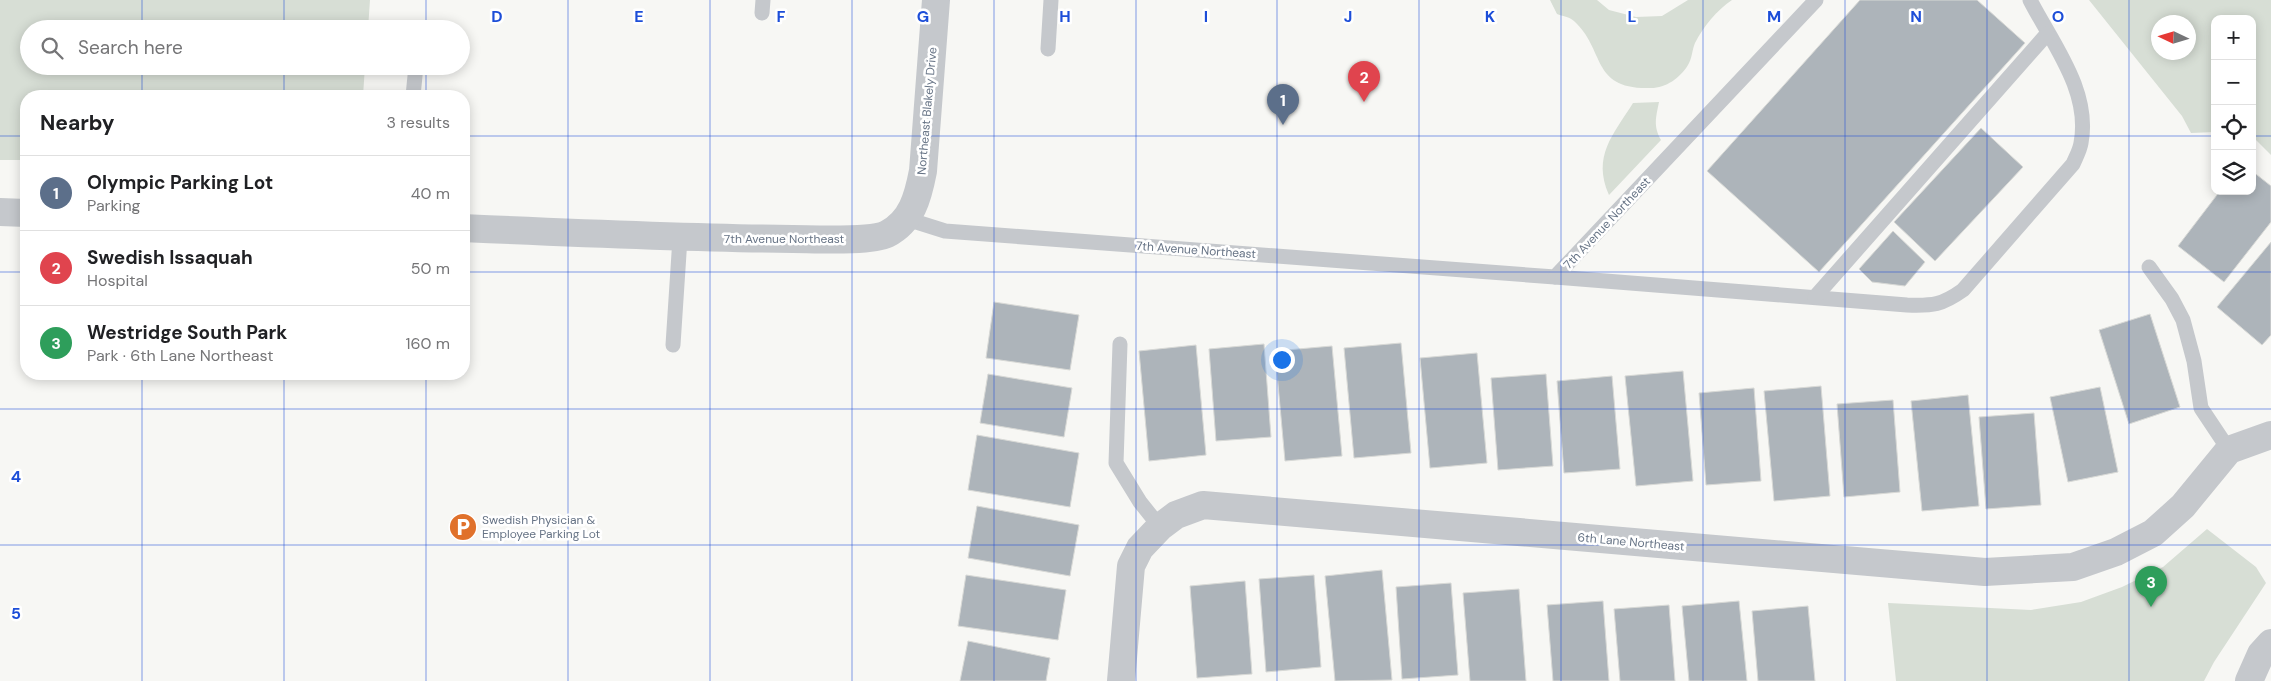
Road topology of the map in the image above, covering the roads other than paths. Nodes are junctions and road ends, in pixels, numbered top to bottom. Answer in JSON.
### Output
{"nodes":[{"id":1,"x":936,"y":0,"type":"edge"},
{"id":2,"x":1051,"y":0,"type":"edge"},
{"id":3,"x":1816,"y":0,"type":"edge"},
{"id":4,"x":2030,"y":0,"type":"edge"},
{"id":5,"x":2047,"y":34,"type":"junction"},
{"id":6,"x":1048,"y":49,"type":"dead end"},
{"id":7,"x":415,"y":75,"type":"edge"},
{"id":8,"x":414,"y":90,"type":"edge"},
{"id":9,"x":0,"y":212,"type":"edge"},
{"id":10,"x":20,"y":213,"type":"edge"},
{"id":11,"x":907,"y":219,"type":"junction"},
{"id":12,"x":470,"y":228,"type":"edge"},
{"id":13,"x":680,"y":238,"type":"junction"},
{"id":14,"x":2149,"y":267,"type":"dead end"},
{"id":15,"x":1555,"y":278,"type":"junction"},
{"id":16,"x":1815,"y":297,"type":"junction"},
{"id":17,"x":1120,"y":344,"type":"dead end"},
{"id":18,"x":673,"y":345,"type":"dead end"},
{"id":19,"x":2271,"y":435,"type":"edge"},
{"id":20,"x":2229,"y":450,"type":"junction"},
{"id":21,"x":1160,"y":527,"type":"junction"},
{"id":22,"x":2271,"y":643,"type":"edge"},
{"id":23,"x":1121,"y":681,"type":"edge"},
{"id":24,"x":2249,"y":681,"type":"edge"}],
"edges":[{"from":1,"to":11,"type":"street","name":"Northeast Blakely Drive"},
{"from":2,"to":6,"type":"lane"},
{"from":3,"to":15,"type":"lane","name":"7th Avenue Northeast"},
{"from":4,"to":5,"type":"lane"},
{"from":5,"to":16,"type":"lane"},
{"from":5,"to":16,"type":"lane"},
{"from":7,"to":8,"type":"lane"},
{"from":9,"to":10,"type":"street"},
{"from":11,"to":13,"type":"street","name":"7th Avenue Northeast"},
{"from":11,"to":15,"type":"lane","name":"7th Avenue Northeast"},
{"from":12,"to":13,"type":"street","name":"7th Avenue Northeast"},
{"from":13,"to":18,"type":"lane"},
{"from":14,"to":20,"type":"lane"},
{"from":15,"to":16,"type":"lane"},
{"from":17,"to":21,"type":"lane"},
{"from":19,"to":20,"type":"street"},
{"from":20,"to":21,"type":"street","name":"6th Lane Northeast"},
{"from":21,"to":23,"type":"street","name":"6th Lane Northeast"},
{"from":22,"to":24,"type":"street"}]}
